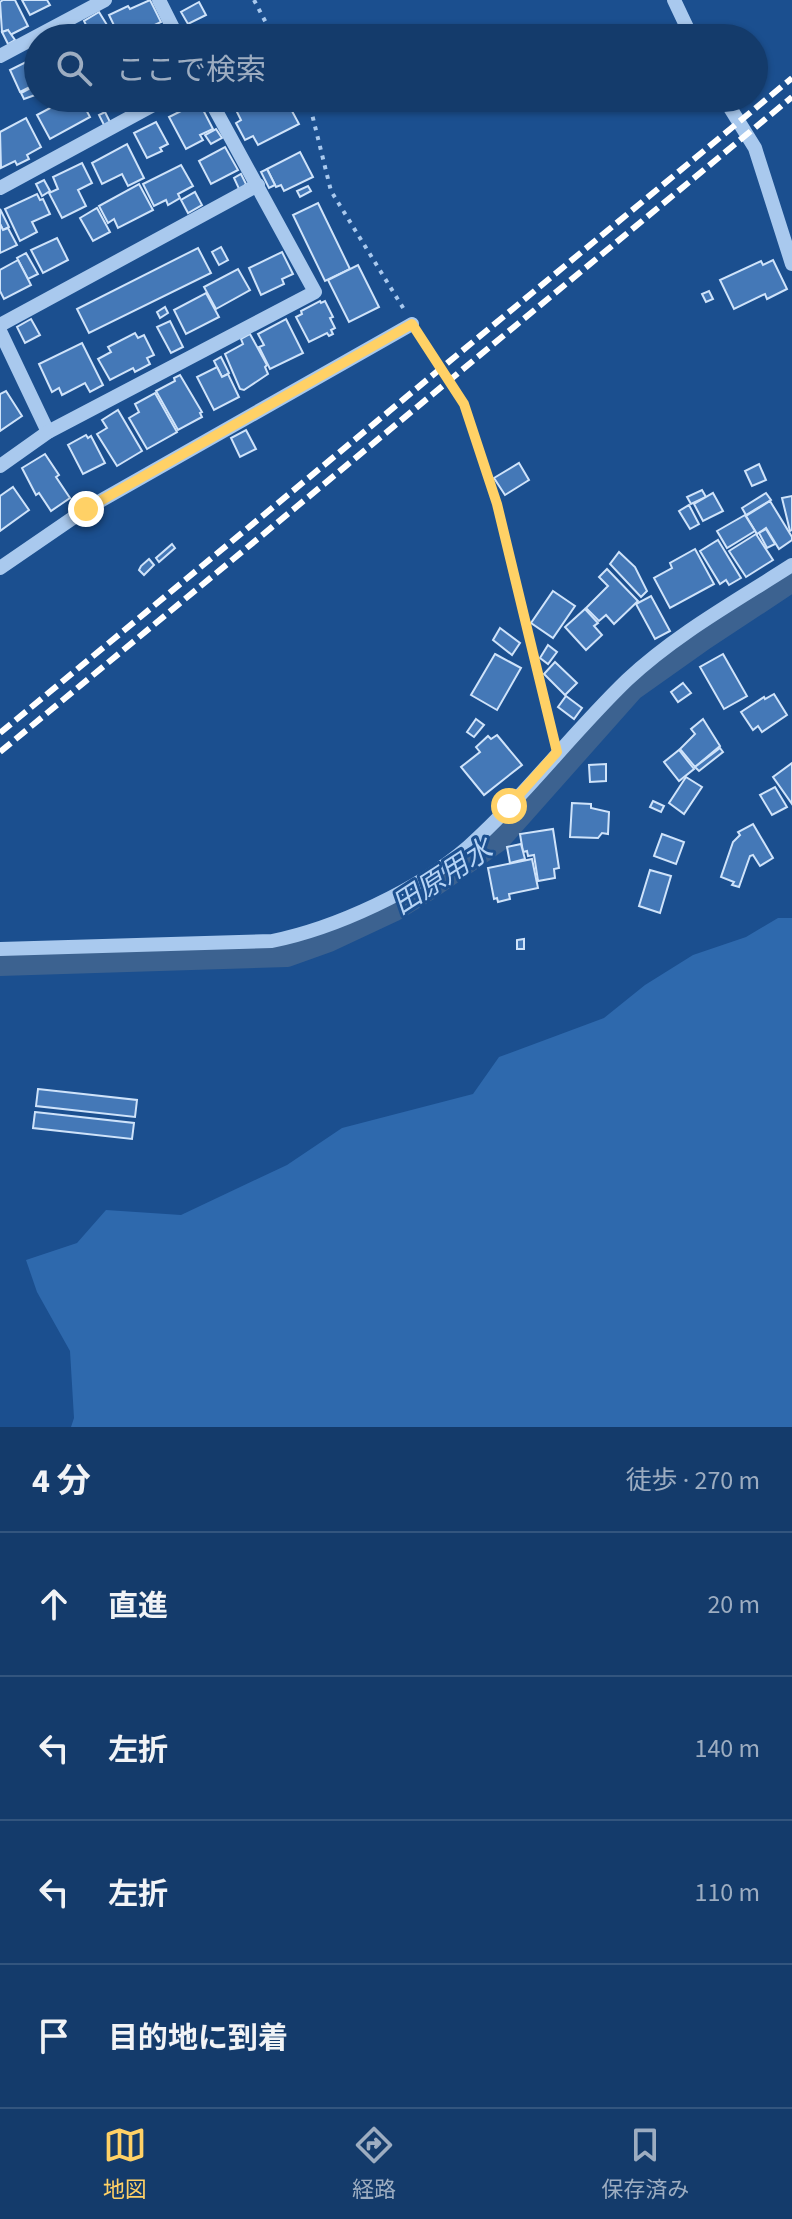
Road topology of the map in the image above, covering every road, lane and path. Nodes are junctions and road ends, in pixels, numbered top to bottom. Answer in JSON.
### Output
{"nodes":[{"id":1,"x":105,"y":0,"type":"edge"},
{"id":2,"x":159,"y":0,"type":"edge"},
{"id":3,"x":254,"y":0,"type":"edge"},
{"id":4,"x":674,"y":0,"type":"edge"},
{"id":5,"x":60,"y":24,"type":"edge"},
{"id":6,"x":171,"y":24,"type":"edge"},
{"id":7,"x":267,"y":24,"type":"edge"},
{"id":8,"x":685,"y":24,"type":"edge"},
{"id":9,"x":24,"y":43,"type":"edge"},
{"id":10,"x":0,"y":56,"type":"edge"},
{"id":11,"x":140,"y":112,"type":"edge"},
{"id":12,"x":217,"y":112,"type":"edge"},
{"id":13,"x":311,"y":112,"type":"edge"},
{"id":14,"x":733,"y":112,"type":"edge"},
{"id":15,"x":258,"y":185,"type":"junction"},
{"id":16,"x":0,"y":188,"type":"edge"},
{"id":17,"x":792,"y":264,"type":"edge"},
{"id":18,"x":412,"y":324,"type":"junction"},
{"id":19,"x":0,"y":328,"type":"edge"},
{"id":20,"x":48,"y":432,"type":"junction"},
{"id":21,"x":0,"y":466,"type":"edge"},
{"id":22,"x":792,"y":565,"type":"edge"},
{"id":23,"x":0,"y":568,"type":"edge"},
{"id":24,"x":557,"y":752,"type":"junction"},
{"id":25,"x":0,"y":949,"type":"edge"}],
"edges":[{"from":1,"to":5,"type":"street"},
{"from":2,"to":6,"type":"street"},
{"from":3,"to":7,"type":"path"},
{"from":4,"to":8,"type":"street"},
{"from":9,"to":10,"type":"street"},
{"from":11,"to":16,"type":"street"},
{"from":12,"to":15,"type":"street"},
{"from":13,"to":18,"type":"path"},
{"from":14,"to":17,"type":"street"},
{"from":15,"to":19,"type":"street"},
{"from":15,"to":20,"type":"street"},
{"from":18,"to":23,"type":"street"},
{"from":18,"to":24,"type":"path"},
{"from":19,"to":20,"type":"street"},
{"from":20,"to":21,"type":"street"},
{"from":22,"to":24,"type":"street"},
{"from":24,"to":25,"type":"street"}]}
